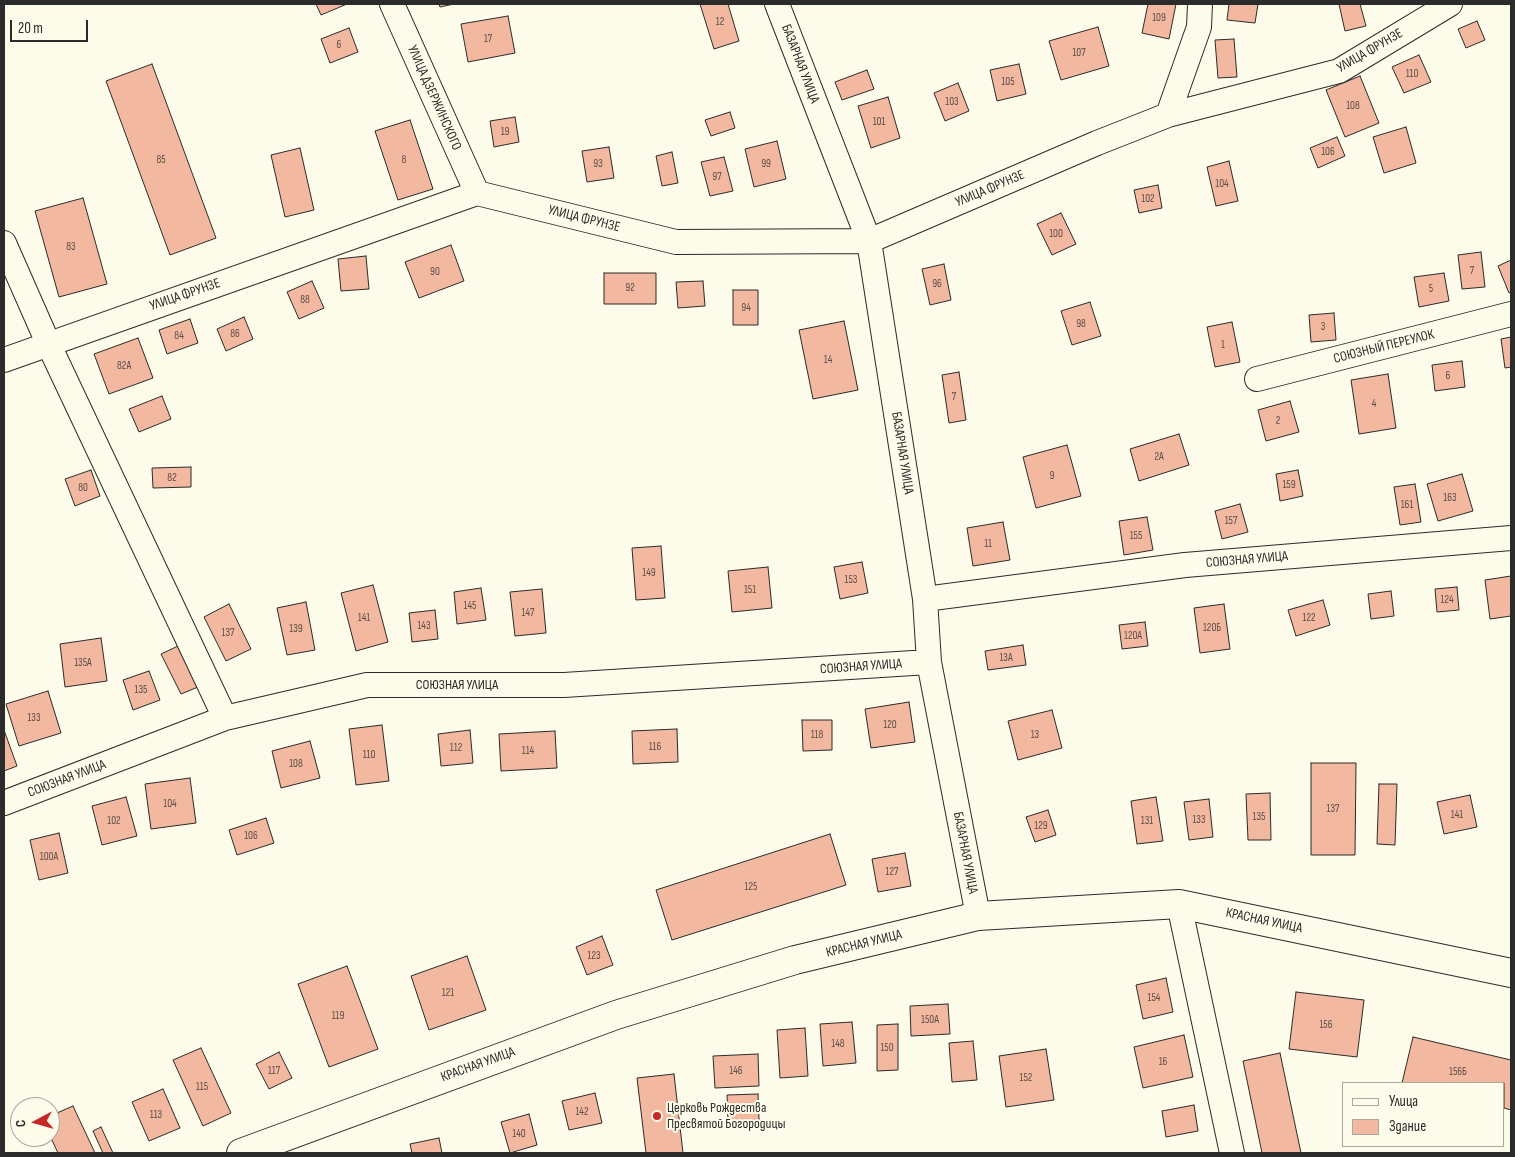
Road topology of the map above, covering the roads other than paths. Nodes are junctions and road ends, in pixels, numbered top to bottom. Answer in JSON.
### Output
{"nodes":[{"id":1,"x":392,"y":4,"type":"edge"},
{"id":2,"x":777,"y":4,"type":"edge"},
{"id":3,"x":1200,"y":4,"type":"edge"},
{"id":4,"x":1450,"y":4,"type":"edge"},
{"id":5,"x":1168,"y":115,"type":"junction"},
{"id":6,"x":476,"y":193,"type":"junction"},
{"id":7,"x":869,"y":242,"type":"junction"},
{"id":8,"x":4,"y":243,"type":"edge"},
{"id":9,"x":1511,"y":314,"type":"edge"},
{"id":10,"x":48,"y":343,"type":"junction"},
{"id":11,"x":4,"y":360,"type":"edge"},
{"id":12,"x":1258,"y":379,"type":"dead end"},
{"id":13,"x":1511,"y":538,"type":"edge"},
{"id":14,"x":925,"y":599,"type":"junction"},
{"id":15,"x":929,"y":662,"type":"junction"},
{"id":16,"x":225,"y":718,"type":"junction"},
{"id":17,"x":4,"y":804,"type":"edge"},
{"id":18,"x":1179,"y":904,"type":"junction"},
{"id":19,"x":978,"y":916,"type":"junction"},
{"id":20,"x":1511,"y":973,"type":"edge"},
{"id":21,"x":241,"y":1153,"type":"edge"},
{"id":22,"x":1232,"y":1153,"type":"edge"}],
"edges":[{"from":1,"to":6,"type":"street","name":"УЛИЦА ДЗЕРЖИНСКОГО"},
{"from":2,"to":7,"type":"street","name":"БАЗАРНАЯ УЛИЦА"},
{"from":3,"to":5,"type":"street"},
{"from":4,"to":5,"type":"street","name":"УЛИЦА ФРУНЗЕ"},
{"from":5,"to":7,"type":"street","name":"УЛИЦА ФРУНЗЕ"},
{"from":6,"to":7,"type":"street","name":"УЛИЦА ФРУНЗЕ"},
{"from":6,"to":10,"type":"street","name":"УЛИЦА ФРУНЗЕ"},
{"from":7,"to":14,"type":"street","name":"БАЗАРНАЯ УЛИЦА"},
{"from":8,"to":10,"type":"street"},
{"from":9,"to":12,"type":"street","name":"СОЮЗНЫЙ ПЕРЕУЛОК"},
{"from":10,"to":11,"type":"street","name":"УЛИЦА ФРУНЗЕ"},
{"from":10,"to":16,"type":"street"},
{"from":13,"to":14,"type":"street","name":"СОЮЗНАЯ УЛИЦА"},
{"from":14,"to":15,"type":"street","name":"БАЗАРНАЯ УЛИЦА"},
{"from":15,"to":16,"type":"street","name":"СОЮЗНАЯ УЛИЦА"},
{"from":15,"to":19,"type":"street","name":"БАЗАРНАЯ УЛИЦА"},
{"from":16,"to":17,"type":"street","name":"СОЮЗНАЯ УЛИЦА"},
{"from":18,"to":19,"type":"street","name":"КРАСНАЯ УЛИЦА"},
{"from":18,"to":20,"type":"street","name":"КРАСНАЯ УЛИЦА"},
{"from":18,"to":22,"type":"street"},
{"from":19,"to":21,"type":"street","name":"КРАСНАЯ УЛИЦА"}]}
